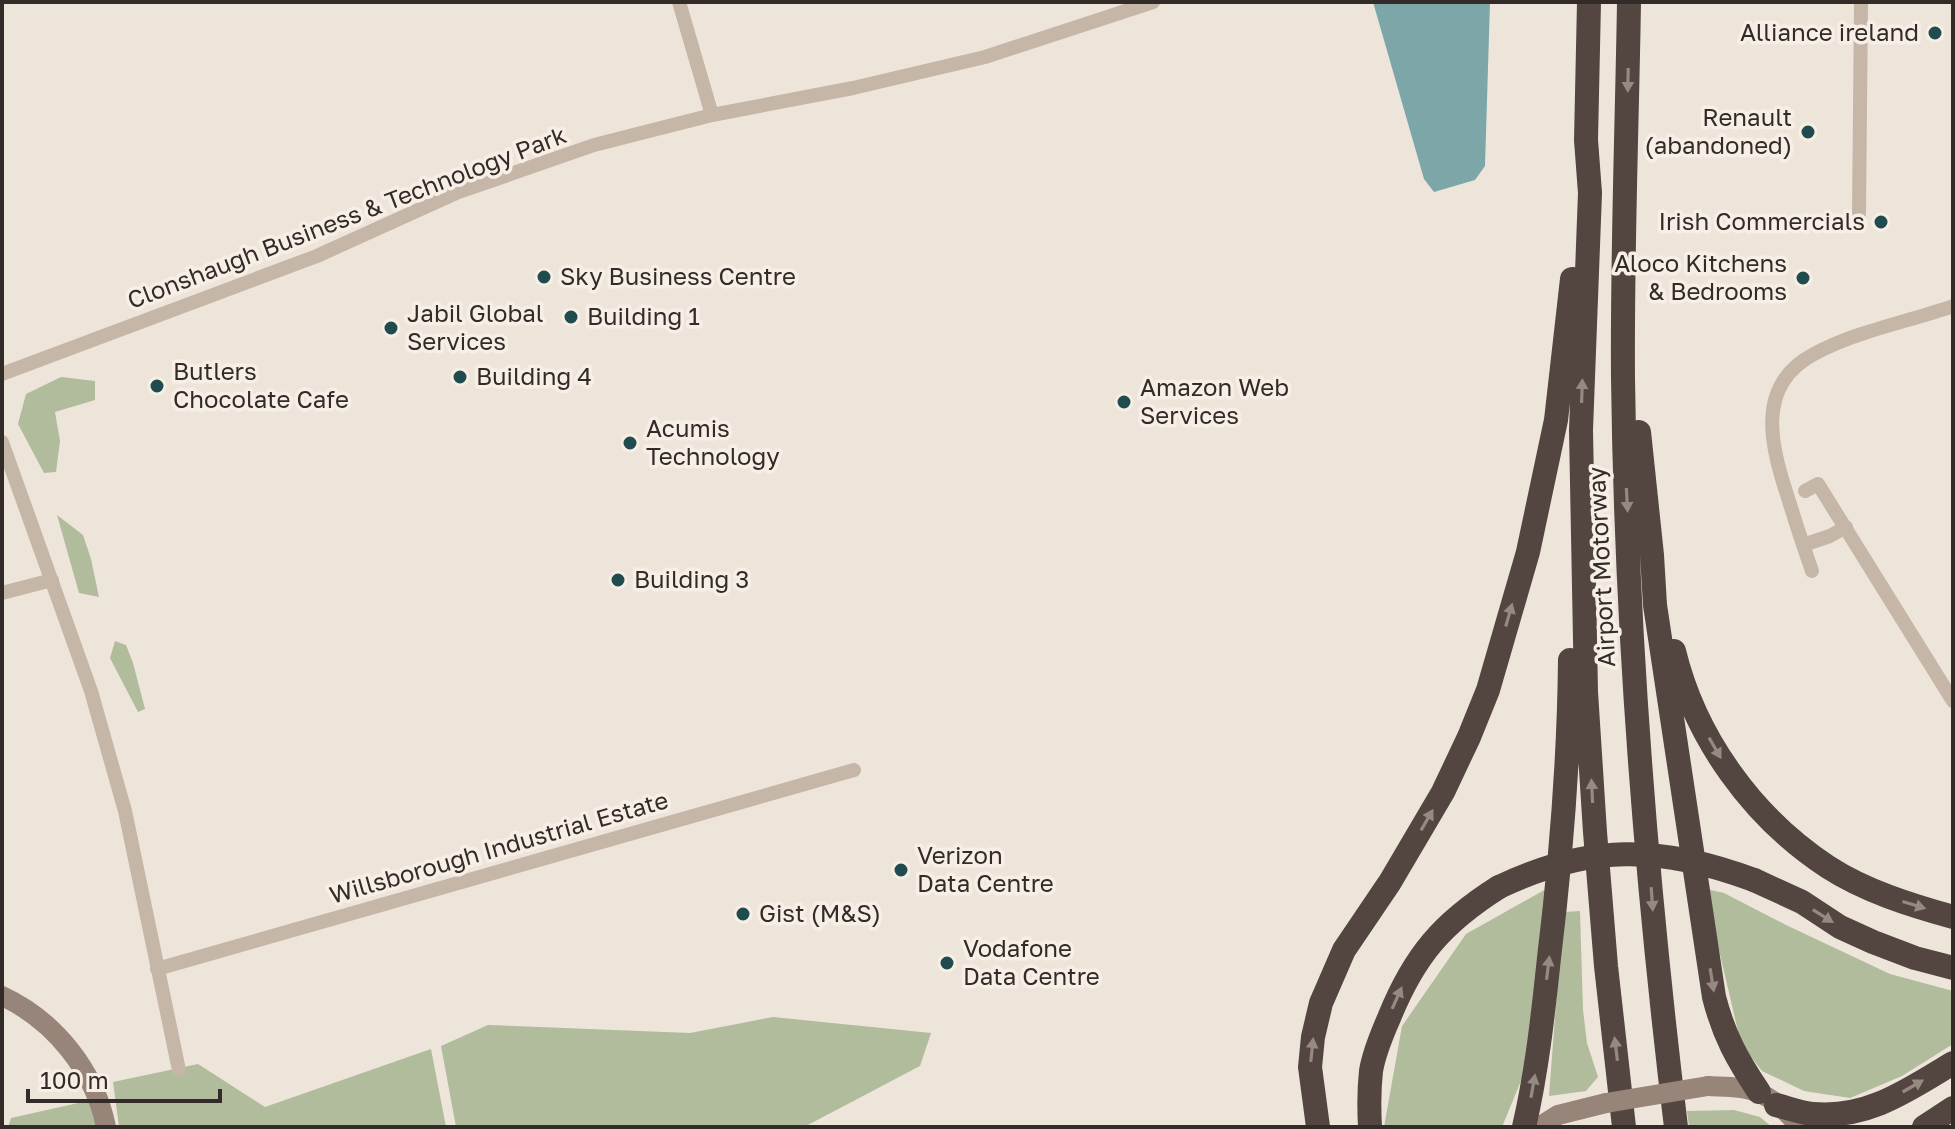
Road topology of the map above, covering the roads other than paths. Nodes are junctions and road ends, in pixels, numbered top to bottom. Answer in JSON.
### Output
{"nodes":[{"id":1,"x":679,"y":2,"type":"edge"},
{"id":2,"x":1153,"y":2,"type":"edge"},
{"id":3,"x":1589,"y":2,"type":"edge"},
{"id":4,"x":1629,"y":2,"type":"edge"},
{"id":5,"x":1861,"y":2,"type":"edge"},
{"id":6,"x":712,"y":115,"type":"junction"},
{"id":7,"x":1586,"y":140,"type":"junction"},
{"id":8,"x":1626,"y":198,"type":"junction"},
{"id":9,"x":1859,"y":215,"type":"dead end"},
{"id":10,"x":1953,"y":306,"type":"edge"},
{"id":11,"x":2,"y":374,"type":"edge"},
{"id":12,"x":1581,"y":430,"type":"junction"},
{"id":13,"x":2,"y":442,"type":"edge"},
{"id":14,"x":1805,"y":491,"type":"dead end"},
{"id":15,"x":1846,"y":527,"type":"junction"},
{"id":16,"x":1803,"y":545,"type":"junction"},
{"id":17,"x":1652,"y":555,"type":"junction"},
{"id":18,"x":1812,"y":571,"type":"dead end"},
{"id":19,"x":52,"y":580,"type":"junction"},
{"id":20,"x":2,"y":593,"type":"edge"},
{"id":21,"x":1953,"y":701,"type":"edge"},
{"id":22,"x":854,"y":770,"type":"dead end"},
{"id":23,"x":1953,"y":917,"type":"edge"},
{"id":24,"x":1953,"y":968,"type":"edge"},
{"id":25,"x":157,"y":969,"type":"junction"},
{"id":26,"x":2,"y":996,"type":"edge"},
{"id":27,"x":1953,"y":1063,"type":"edge"},
{"id":28,"x":179,"y":1070,"type":"dead end"},
{"id":29,"x":1768,"y":1098,"type":"junction"},
{"id":30,"x":1953,"y":1108,"type":"edge"},
{"id":31,"x":106,"y":1127,"type":"edge"},
{"id":32,"x":1318,"y":1127,"type":"edge"},
{"id":33,"x":1370,"y":1127,"type":"edge"},
{"id":34,"x":1524,"y":1127,"type":"edge"},
{"id":35,"x":1539,"y":1127,"type":"edge"},
{"id":36,"x":1624,"y":1127,"type":"edge"},
{"id":37,"x":1676,"y":1127,"type":"edge"},
{"id":38,"x":1799,"y":1127,"type":"edge"},
{"id":39,"x":1924,"y":1127,"type":"edge"}],
"edges":[{"from":1,"to":6,"type":"street"},
{"from":2,"to":6,"type":"street","name":"Clonshaugh Business & Technology Park"},
{"from":3,"to":7,"type":"highway","name":"Airport Motorway"},
{"from":4,"to":8,"type":"highway","name":"Airport Motorway","one_way":true},
{"from":5,"to":9,"type":"street"},
{"from":6,"to":11,"type":"street","name":"Clonshaugh Business & Technology Park"},
{"from":12,"to":7,"type":"highway","name":"Airport Motorway","one_way":true},
{"from":32,"to":7,"type":"highway","one_way":true},
{"from":8,"to":17,"type":"highway"},
{"from":8,"to":37,"type":"highway","name":"Airport Motorway","one_way":true},
{"from":10,"to":16,"type":"street"},
{"from":34,"to":12,"type":"highway","one_way":true},
{"from":36,"to":12,"type":"highway","name":"Airport Motorway","one_way":true},
{"from":13,"to":19,"type":"street"},
{"from":14,"to":15,"type":"street"},
{"from":15,"to":16,"type":"street"},
{"from":15,"to":21,"type":"street"},
{"from":16,"to":18,"type":"street"},
{"from":17,"to":23,"type":"highway","one_way":true},
{"from":17,"to":29,"type":"highway","one_way":true},
{"from":19,"to":20,"type":"street"},
{"from":19,"to":25,"type":"street"},
{"from":22,"to":25,"type":"street","name":"Willsborough Industrial Estate"},
{"from":33,"to":24,"type":"highway","one_way":true,"bridge":true},
{"from":25,"to":28,"type":"street"},
{"from":26,"to":31,"type":"main road"},
{"from":29,"to":27,"type":"highway","one_way":true},
{"from":29,"to":35,"type":"main road","bridge":true},
{"from":29,"to":38,"type":"main road"},
{"from":30,"to":39,"type":"highway"}]}
